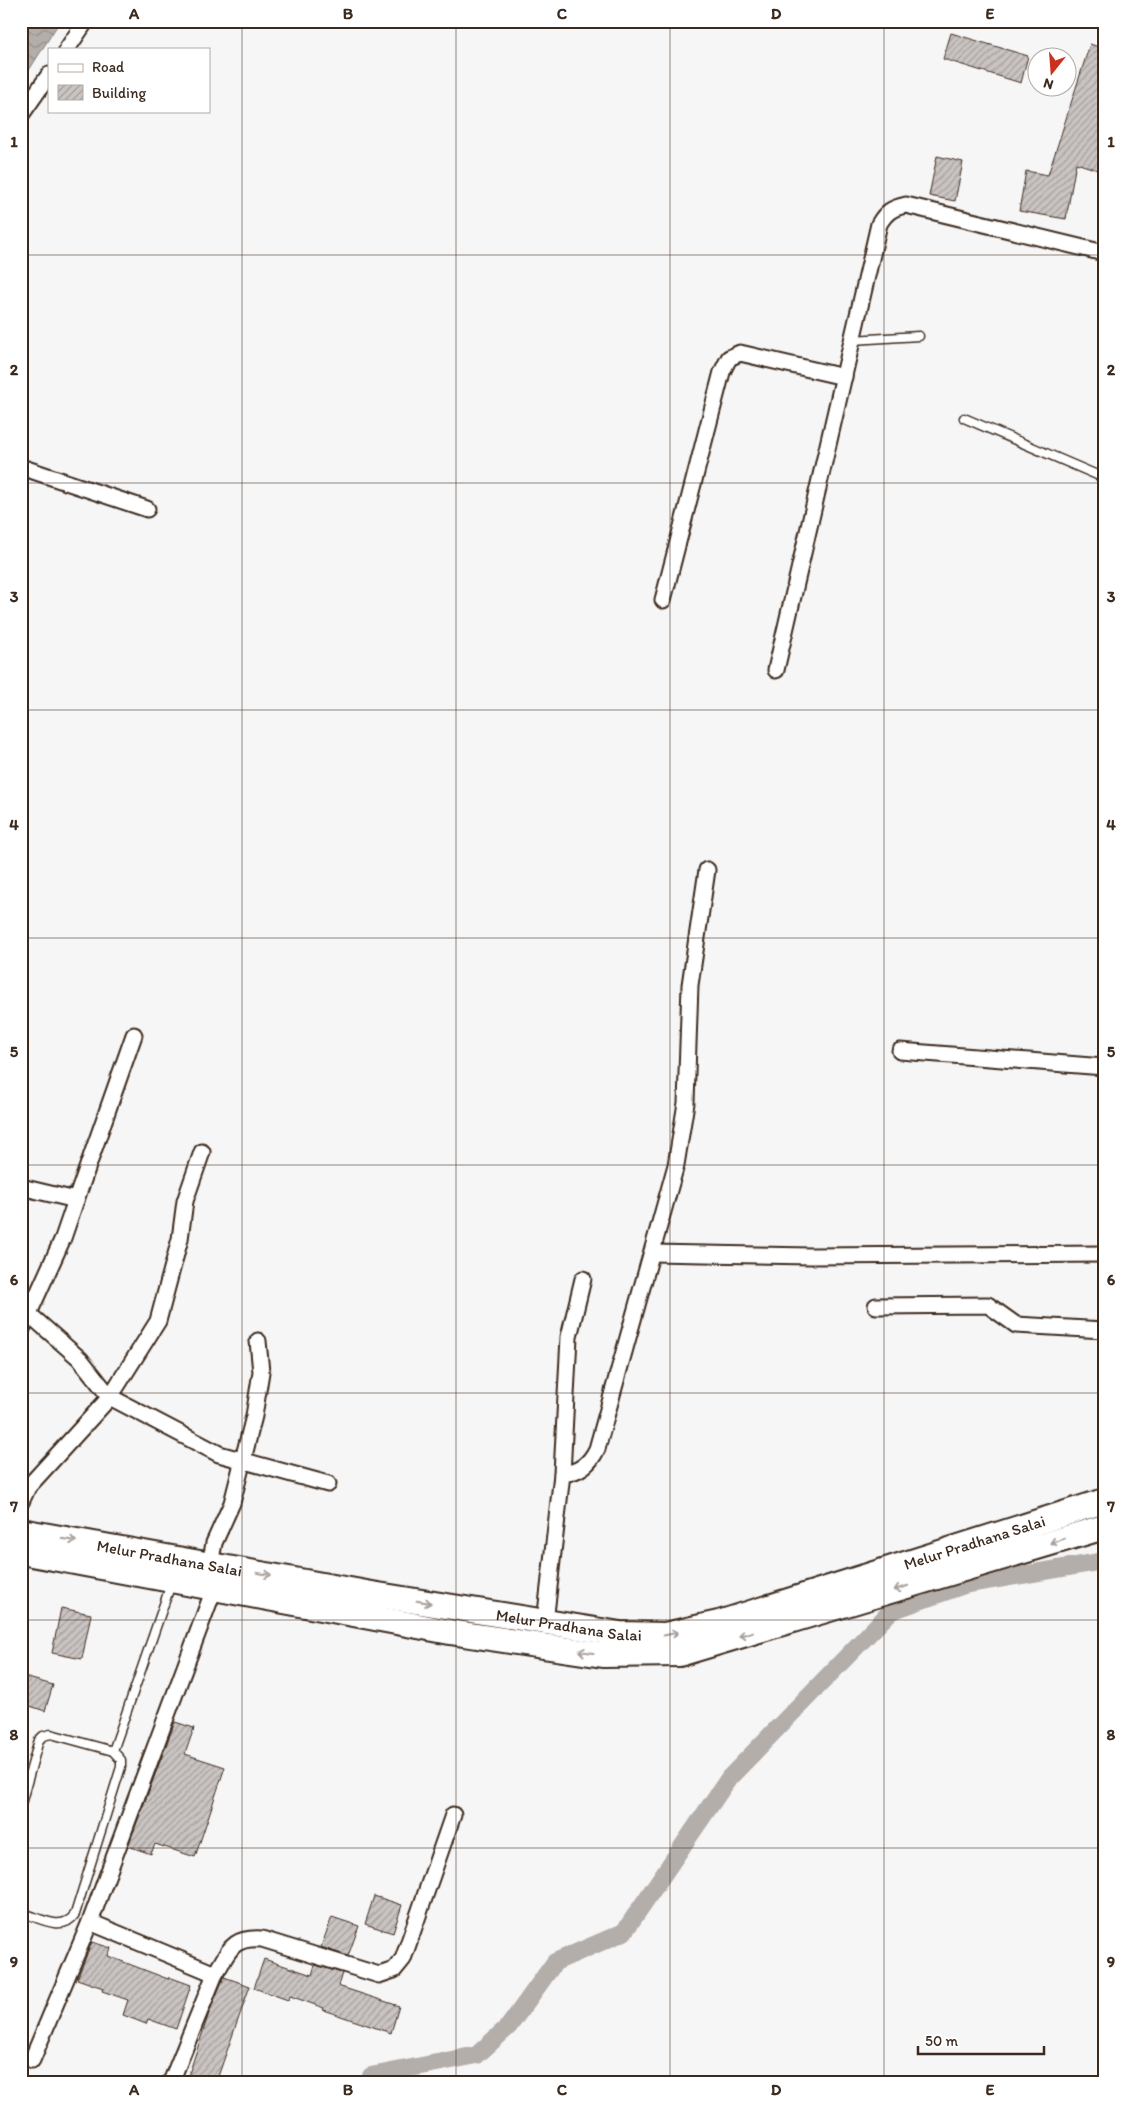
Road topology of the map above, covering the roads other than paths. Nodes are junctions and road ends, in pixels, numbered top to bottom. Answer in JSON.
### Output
{"nodes":[{"id":1,"x":86,"y":21,"type":"edge"},
{"id":2,"x":68,"y":48,"type":"edge"},
{"id":3,"x":48,"y":76,"type":"edge"},
{"id":4,"x":21,"y":115,"type":"edge"},
{"id":5,"x":1104,"y":253,"type":"edge"},
{"id":6,"x":919,"y":336,"type":"dead end"},
{"id":7,"x":852,"y":340,"type":"junction"},
{"id":8,"x":844,"y":377,"type":"junction"},
{"id":9,"x":964,"y":418,"type":"dead end"},
{"id":10,"x":21,"y":466,"type":"edge"},
{"id":11,"x":1104,"y":478,"type":"edge"},
{"id":12,"x":147,"y":508,"type":"dead end"},
{"id":13,"x":663,"y":600,"type":"dead end"},
{"id":14,"x":776,"y":670,"type":"dead end"},
{"id":15,"x":707,"y":870,"type":"dead end"},
{"id":16,"x":134,"y":1035,"type":"dead end"},
{"id":17,"x":900,"y":1051,"type":"dead end"},
{"id":18,"x":1104,"y":1067,"type":"edge"},
{"id":19,"x":202,"y":1152,"type":"dead end"},
{"id":20,"x":21,"y":1187,"type":"edge"},
{"id":21,"x":76,"y":1200,"type":"junction"},
{"id":22,"x":652,"y":1252,"type":"junction"},
{"id":23,"x":1104,"y":1254,"type":"edge"},
{"id":24,"x":583,"y":1279,"type":"dead end"},
{"id":25,"x":876,"y":1306,"type":"dead end"},
{"id":26,"x":25,"y":1312,"type":"edge"},
{"id":27,"x":1104,"y":1330,"type":"edge"},
{"id":28,"x":21,"y":1331,"type":"edge"},
{"id":29,"x":258,"y":1341,"type":"dead end"},
{"id":30,"x":110,"y":1397,"type":"junction"},
{"id":31,"x":242,"y":1460,"type":"junction"},
{"id":32,"x":562,"y":1474,"type":"junction"},
{"id":33,"x":328,"y":1484,"type":"dead end"},
{"id":34,"x":1104,"y":1501,"type":"edge"},
{"id":35,"x":21,"y":1502,"type":"edge"},
{"id":36,"x":1104,"y":1527,"type":"edge"},
{"id":37,"x":21,"y":1531,"type":"edge"},
{"id":38,"x":21,"y":1552,"type":"edge"},
{"id":39,"x":210,"y":1565,"type":"junction"},
{"id":40,"x":172,"y":1580,"type":"junction"},
{"id":41,"x":214,"y":1588,"type":"junction"},
{"id":42,"x":545,"y":1622,"type":"junction"},
{"id":43,"x":113,"y":1751,"type":"junction"},
{"id":44,"x":21,"y":1804,"type":"edge"},
{"id":45,"x":453,"y":1815,"type":"dead end"},
{"id":46,"x":21,"y":1912,"type":"edge"},
{"id":47,"x":90,"y":1922,"type":"junction"},
{"id":48,"x":215,"y":1974,"type":"junction"},
{"id":49,"x":32,"y":2060,"type":"dead end"},
{"id":50,"x":171,"y":2082,"type":"edge"}],
"edges":[{"from":1,"to":2,"type":"street"},
{"from":3,"to":4,"type":"street"},
{"from":5,"to":7,"type":"street"},
{"from":6,"to":7,"type":"lane"},
{"from":7,"to":8,"type":"street"},
{"from":8,"to":13,"type":"street"},
{"from":8,"to":14,"type":"street"},
{"from":9,"to":11,"type":"lane"},
{"from":10,"to":12,"type":"street"},
{"from":15,"to":22,"type":"street"},
{"from":16,"to":21,"type":"street"},
{"from":17,"to":18,"type":"street"},
{"from":19,"to":30,"type":"street"},
{"from":20,"to":21,"type":"street"},
{"from":21,"to":26,"type":"street"},
{"from":22,"to":23,"type":"street"},
{"from":22,"to":32,"type":"street"},
{"from":24,"to":32,"type":"street"},
{"from":25,"to":27,"type":"street"},
{"from":26,"to":28,"type":"street"},
{"from":26,"to":30,"type":"street"},
{"from":29,"to":31,"type":"street"},
{"from":30,"to":31,"type":"street"},
{"from":30,"to":35,"type":"street"},
{"from":31,"to":33,"type":"street"},
{"from":31,"to":39,"type":"street"},
{"from":32,"to":42,"type":"street"},
{"from":42,"to":34,"type":"main road","name":"Melur Pradhana Salai","one_way":true},
{"from":36,"to":41,"type":"main road","name":"Melur Pradhana Salai","one_way":true},
{"from":37,"to":39,"type":"main road","name":"Melur Pradhana Salai","one_way":true},
{"from":38,"to":40,"type":"main road","name":"Melur Pradhana Salai"},
{"from":39,"to":42,"type":"main road","name":"Melur Pradhana Salai","one_way":true},
{"from":40,"to":41,"type":"main road","name":"Melur Pradhana Salai"},
{"from":40,"to":43,"type":"lane"},
{"from":41,"to":47,"type":"street"},
{"from":43,"to":44,"type":"lane"},
{"from":43,"to":46,"type":"lane"},
{"from":45,"to":48,"type":"street"},
{"from":47,"to":48,"type":"street"},
{"from":47,"to":49,"type":"street"},
{"from":48,"to":50,"type":"street"}]}
